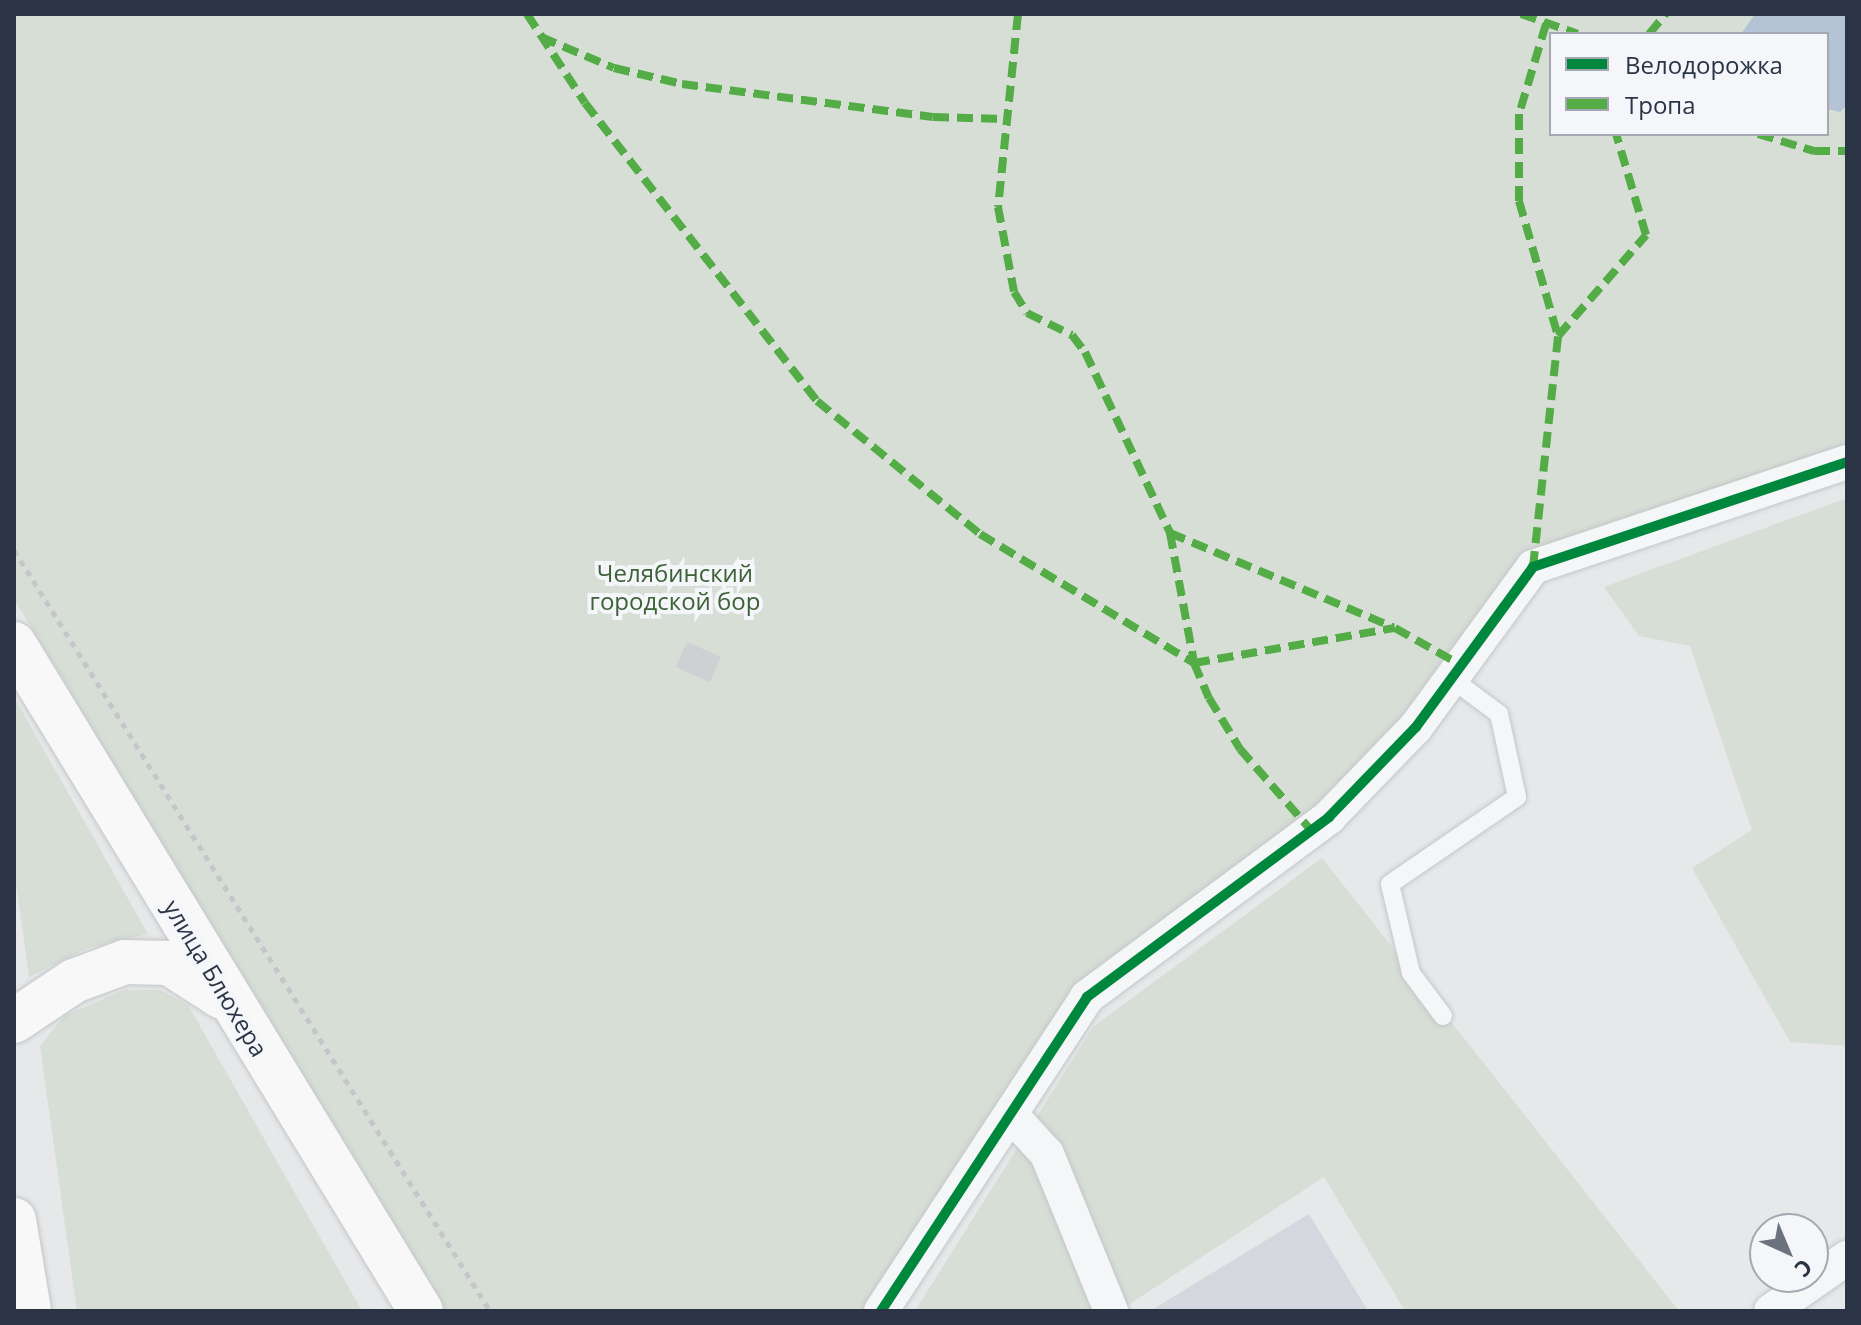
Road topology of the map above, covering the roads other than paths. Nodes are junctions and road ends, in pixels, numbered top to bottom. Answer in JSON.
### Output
{"nodes":[{"id":1,"x":1847,"y":462,"type":"edge"},
{"id":2,"x":14,"y":644,"type":"edge"},
{"id":3,"x":1452,"y":679,"type":"junction"},
{"id":4,"x":231,"y":1003,"type":"junction"},
{"id":5,"x":1443,"y":1016,"type":"dead end"},
{"id":6,"x":14,"y":1021,"type":"edge"},
{"id":7,"x":1014,"y":1118,"type":"junction"},
{"id":8,"x":14,"y":1220,"type":"edge"},
{"id":9,"x":1847,"y":1258,"type":"edge"},
{"id":10,"x":29,"y":1311,"type":"edge"},
{"id":11,"x":421,"y":1311,"type":"edge"},
{"id":12,"x":881,"y":1311,"type":"edge"},
{"id":13,"x":1111,"y":1311,"type":"edge"},
{"id":14,"x":1771,"y":1311,"type":"edge"}],
"edges":[{"from":1,"to":3,"type":"street"},
{"from":2,"to":4,"type":"main road","name":"улица Блюхера"},
{"from":3,"to":5,"type":"lane"},
{"from":3,"to":7,"type":"street"},
{"from":4,"to":6,"type":"main road"},
{"from":4,"to":11,"type":"main road","name":"улица Блюхера"},
{"from":7,"to":12,"type":"street"},
{"from":7,"to":13,"type":"street"},
{"from":8,"to":10,"type":"main road"},
{"from":9,"to":14,"type":"street"}]}
